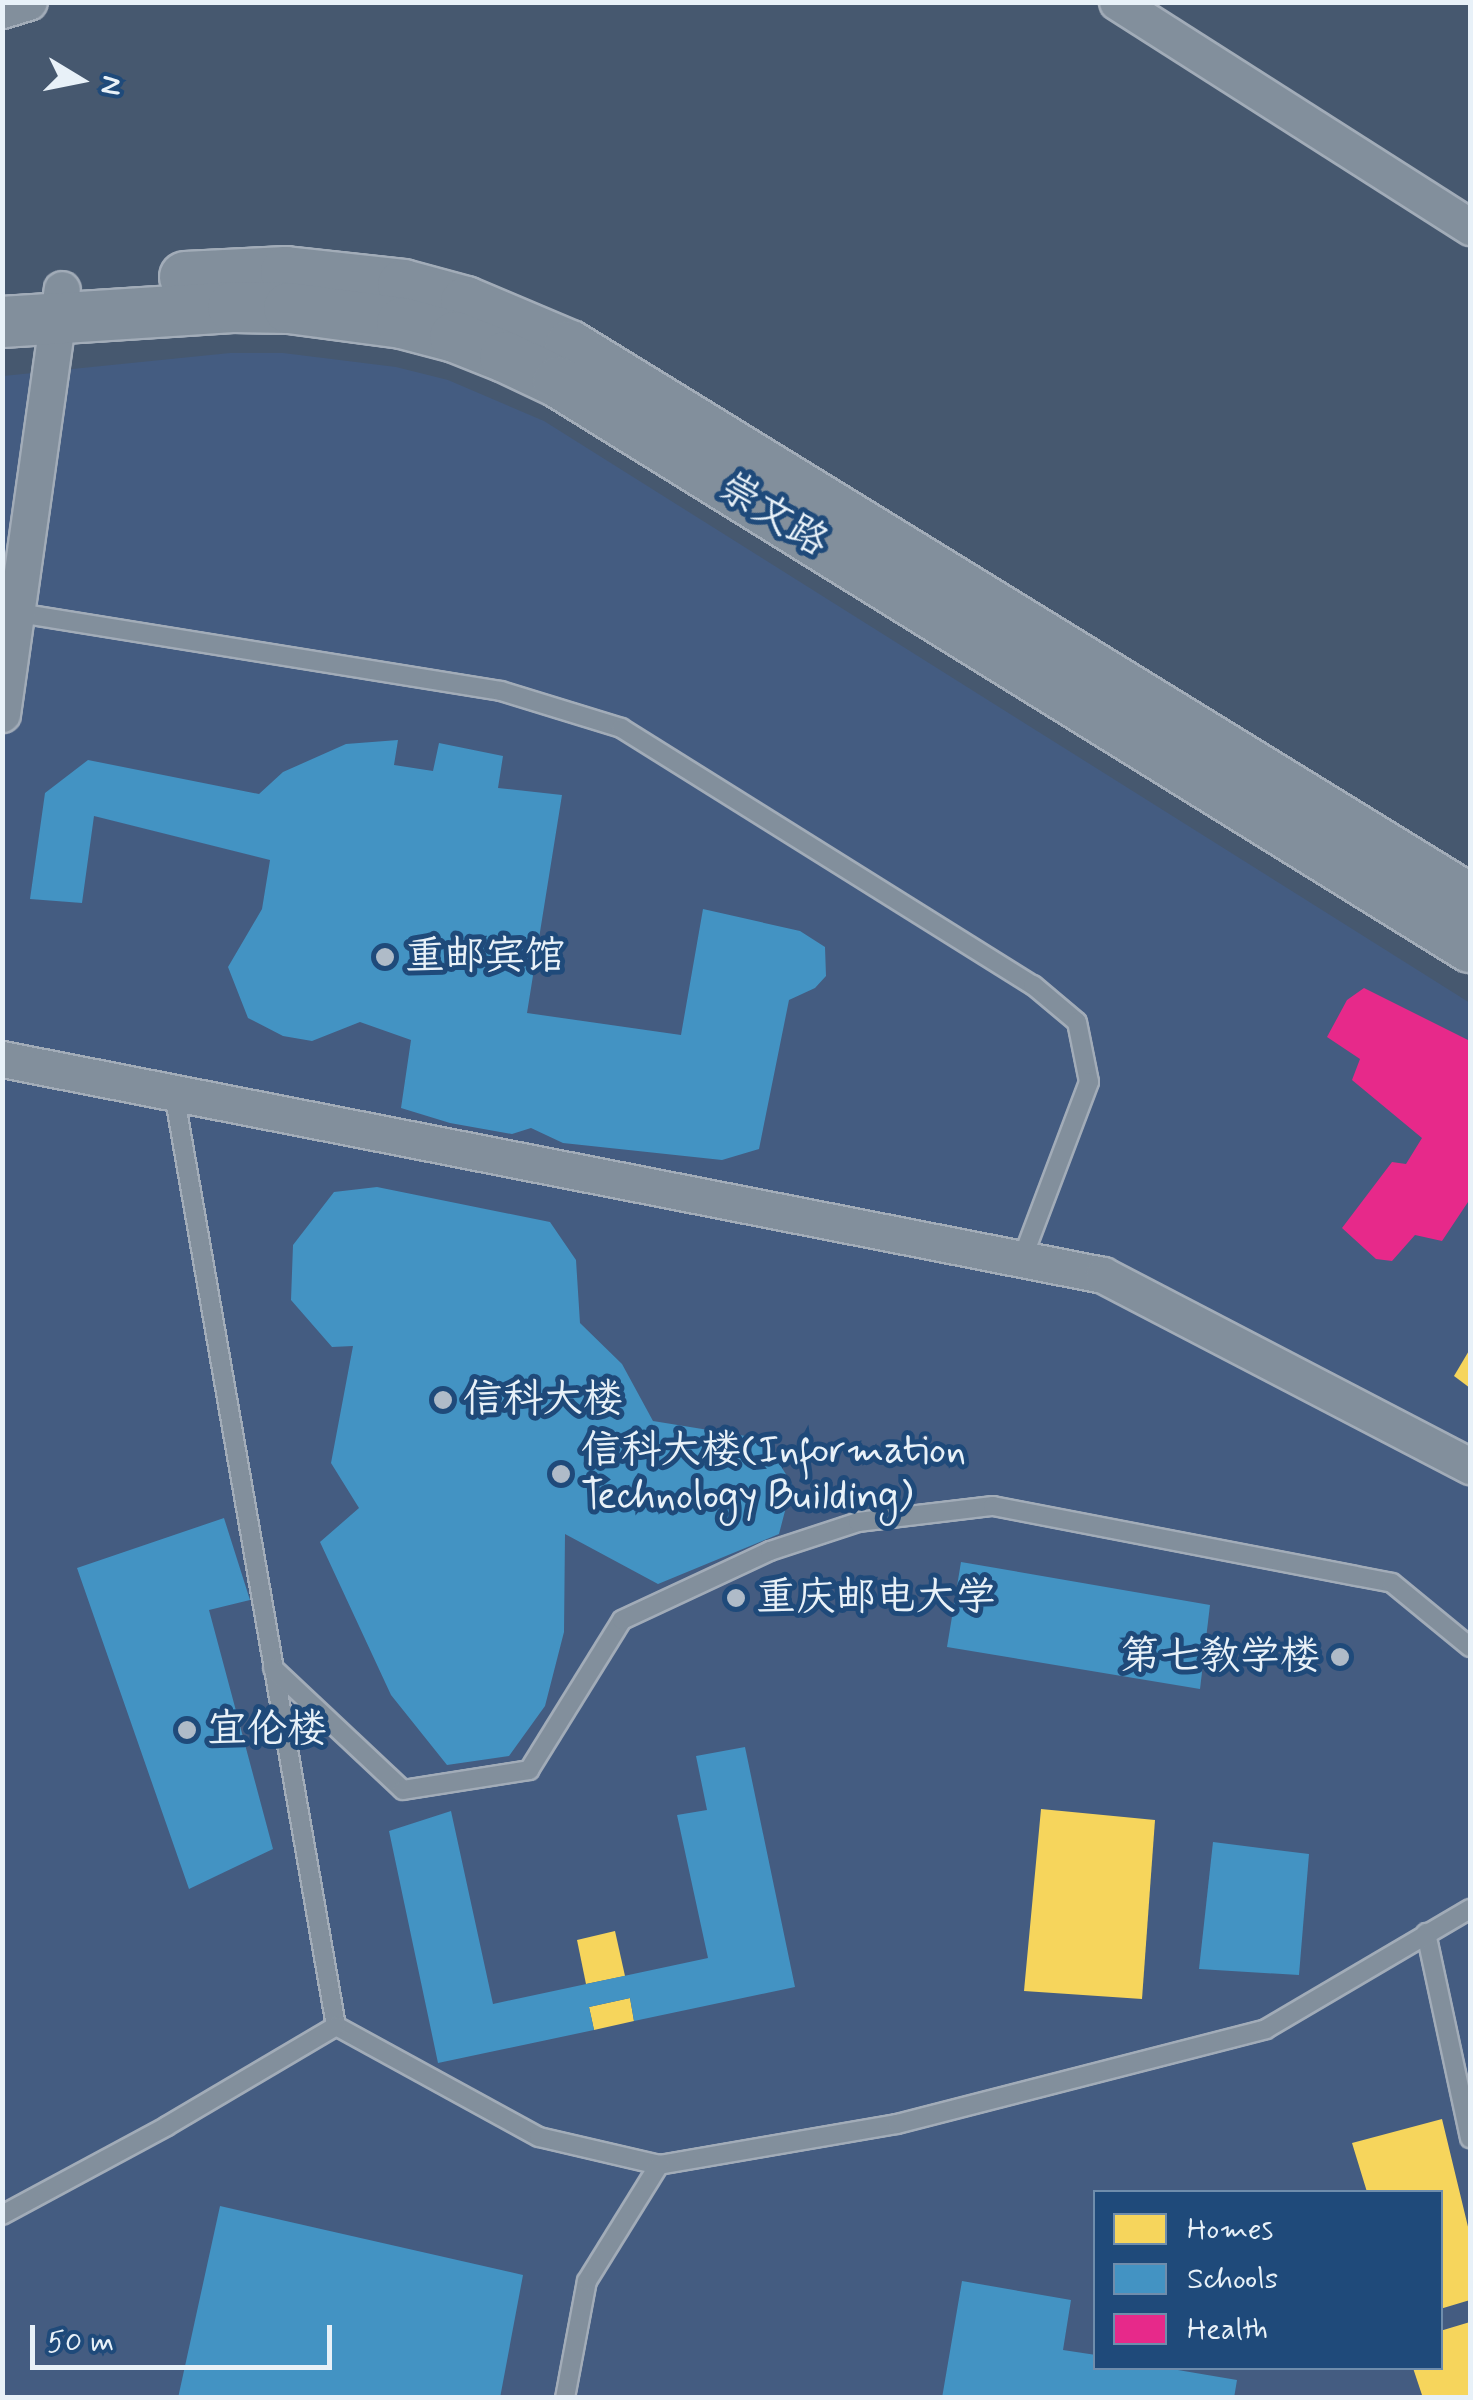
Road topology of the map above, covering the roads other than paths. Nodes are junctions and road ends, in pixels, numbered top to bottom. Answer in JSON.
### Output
{"nodes":[{"id":1,"x":29,"y":2,"type":"edge"},
{"id":2,"x":1117,"y":2,"type":"edge"},
{"id":3,"x":2,"y":10,"type":"edge"},
{"id":4,"x":1470,"y":227,"type":"edge"},
{"id":5,"x":2,"y":295,"type":"edge"},
{"id":6,"x":60,"y":303,"type":"junction"},
{"id":7,"x":2,"y":322,"type":"edge"},
{"id":8,"x":19,"y":614,"type":"junction"},
{"id":9,"x":2,"y":714,"type":"edge"},
{"id":10,"x":1470,"y":900,"type":"edge"},
{"id":11,"x":1470,"y":948,"type":"edge"},
{"id":12,"x":2,"y":1059,"type":"edge"},
{"id":13,"x":174,"y":1093,"type":"junction"},
{"id":14,"x":1022,"y":1259,"type":"junction"},
{"id":15,"x":1470,"y":1466,"type":"edge"},
{"id":16,"x":1470,"y":1647,"type":"edge"},
{"id":17,"x":273,"y":1668,"type":"junction"},
{"id":18,"x":1470,"y":1909,"type":"edge"},
{"id":19,"x":1426,"y":1933,"type":"junction"},
{"id":20,"x":336,"y":2026,"type":"junction"},
{"id":21,"x":1470,"y":2138,"type":"edge"},
{"id":22,"x":659,"y":2165,"type":"junction"},
{"id":23,"x":2,"y":2215,"type":"edge"},
{"id":24,"x":566,"y":2398,"type":"edge"}],
"edges":[{"from":1,"to":3,"type":"street"},
{"from":2,"to":4,"type":"street"},
{"from":5,"to":6,"type":"main road","name":"崇文路"},
{"from":6,"to":7,"type":"main road","name":"崇文路"},
{"from":6,"to":8,"type":"street"},
{"from":6,"to":10,"type":"main road","name":"崇文路"},
{"from":6,"to":11,"type":"main road","name":"崇文路"},
{"from":8,"to":9,"type":"street"},
{"from":8,"to":14,"type":"lane"},
{"from":12,"to":13,"type":"street"},
{"from":13,"to":14,"type":"street"},
{"from":13,"to":17,"type":"lane"},
{"from":14,"to":15,"type":"street"},
{"from":16,"to":17,"type":"lane"},
{"from":17,"to":20,"type":"lane"},
{"from":18,"to":19,"type":"lane"},
{"from":19,"to":21,"type":"lane"},
{"from":19,"to":22,"type":"lane"},
{"from":20,"to":22,"type":"lane"},
{"from":20,"to":23,"type":"lane"},
{"from":22,"to":24,"type":"lane"}]}
